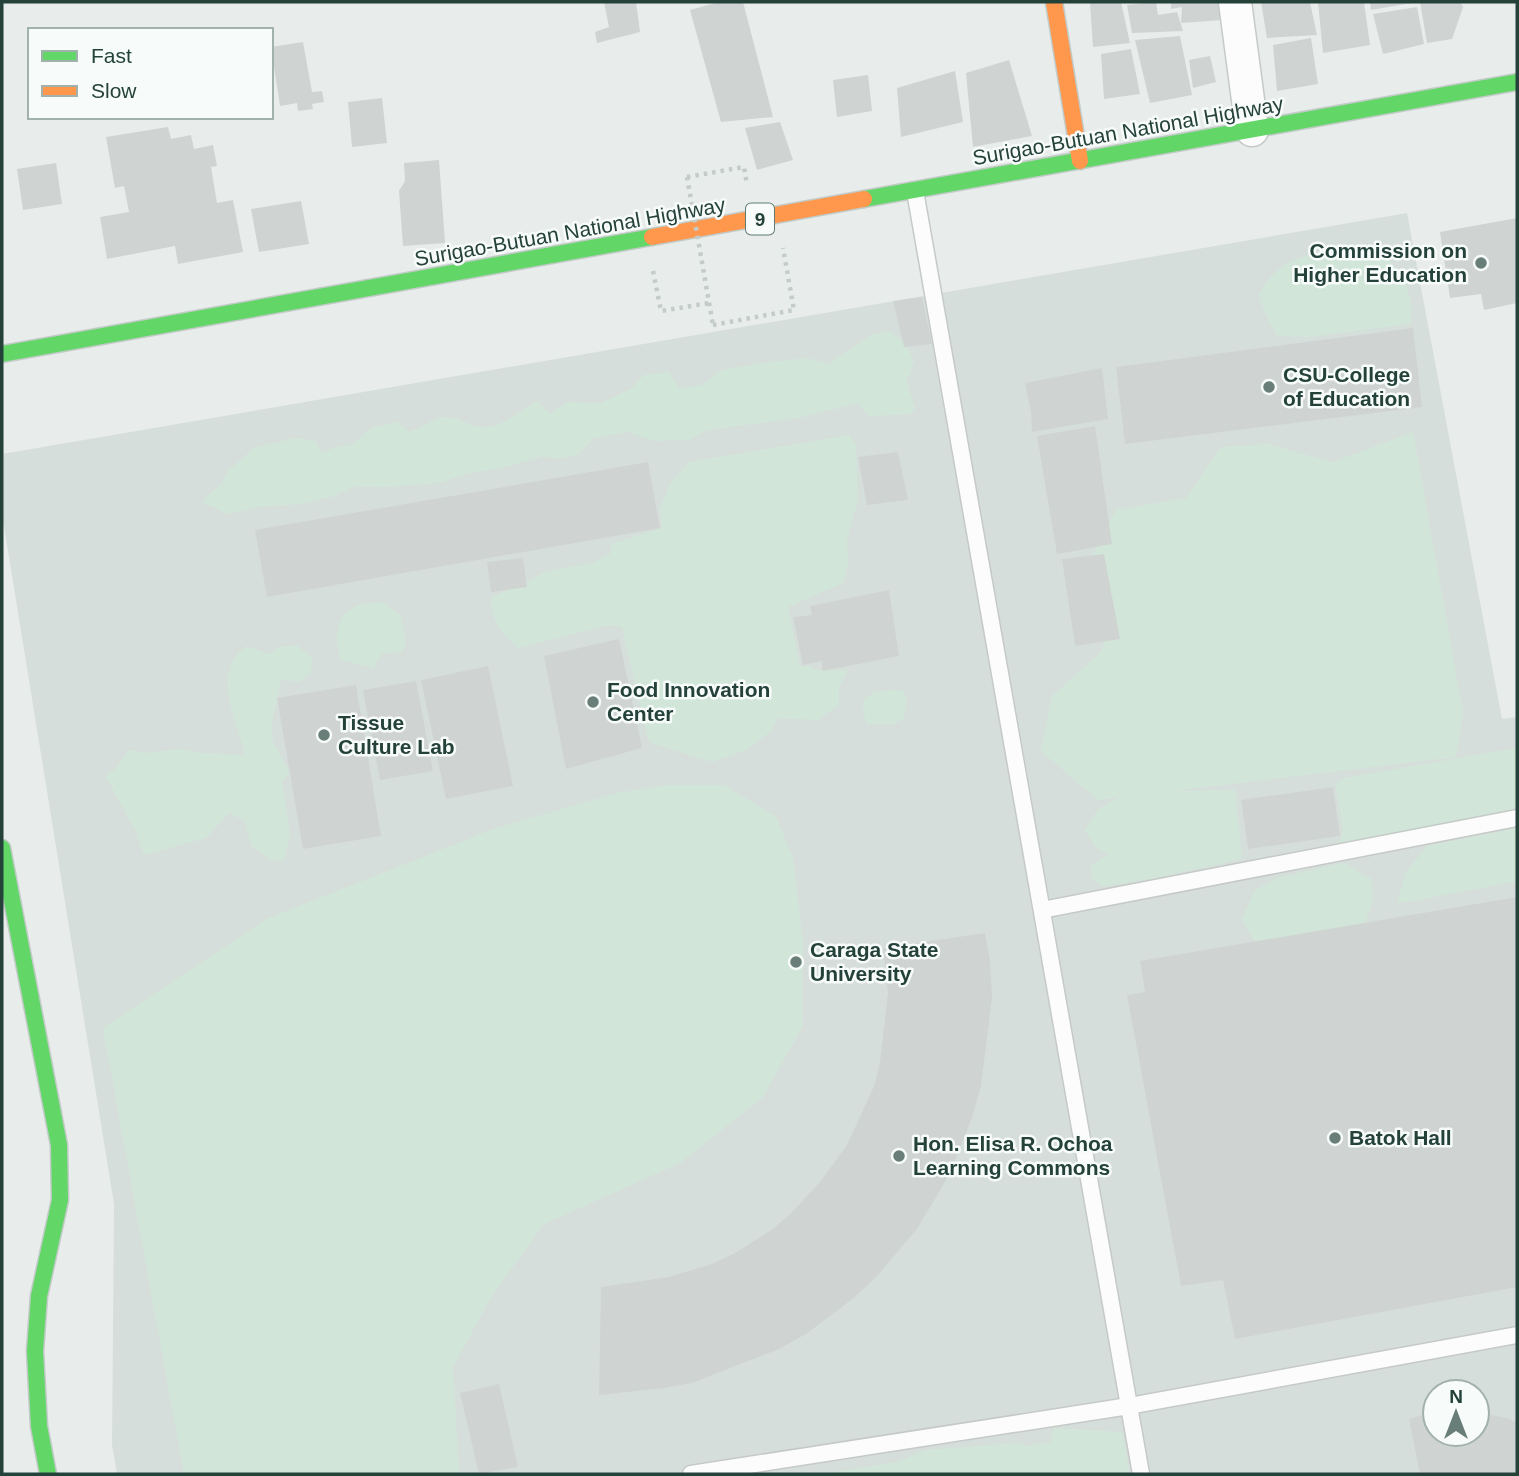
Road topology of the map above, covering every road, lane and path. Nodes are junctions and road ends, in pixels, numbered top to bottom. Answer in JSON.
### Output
{"nodes":[{"id":1,"x":1054,"y":2,"type":"edge"},
{"id":2,"x":1235,"y":2,"type":"edge"},
{"id":3,"x":1517,"y":82,"type":"edge"},
{"id":4,"x":1252,"y":130,"type":"junction"},
{"id":5,"x":1080,"y":161,"type":"junction"},
{"id":6,"x":744,"y":167,"type":"dead end"},
{"id":7,"x":915,"y":191,"type":"junction"},
{"id":8,"x":778,"y":216,"type":"junction"},
{"id":9,"x":709,"y":303,"type":"junction"},
{"id":10,"x":661,"y":311,"type":"dead end"},
{"id":11,"x":2,"y":354,"type":"edge"},
{"id":12,"x":1517,"y":818,"type":"edge"},
{"id":13,"x":2,"y":848,"type":"edge"},
{"id":14,"x":1042,"y":910,"type":"junction"},
{"id":15,"x":1517,"y":1335,"type":"edge"},
{"id":16,"x":1129,"y":1406,"type":"junction"},
{"id":17,"x":48,"y":1474,"type":"edge"},
{"id":18,"x":691,"y":1474,"type":"edge"},
{"id":19,"x":1141,"y":1474,"type":"edge"}],
"edges":[{"from":1,"to":5,"type":"main road"},
{"from":2,"to":4,"type":"street"},
{"from":3,"to":4,"type":"main road","name":"Surigao-Butuan National Highway","number":"9"},
{"from":4,"to":5,"type":"main road","name":"Surigao-Butuan National Highway","number":"9"},
{"from":5,"to":7,"type":"main road","name":"Surigao-Butuan National Highway","number":"9"},
{"from":6,"to":9,"type":"path","bridge":true},
{"from":7,"to":8,"type":"main road","name":"Surigao-Butuan National Highway","number":"9"},
{"from":7,"to":14,"type":"lane"},
{"from":8,"to":9,"type":"path","bridge":true},
{"from":8,"to":11,"type":"main road","name":"Surigao-Butuan National Highway","number":"9"},
{"from":9,"to":10,"type":"path"},
{"from":12,"to":14,"type":"lane"},
{"from":13,"to":17,"type":"main road"},
{"from":14,"to":16,"type":"lane"},
{"from":15,"to":16,"type":"lane"},
{"from":16,"to":18,"type":"lane"},
{"from":16,"to":19,"type":"lane"}]}
